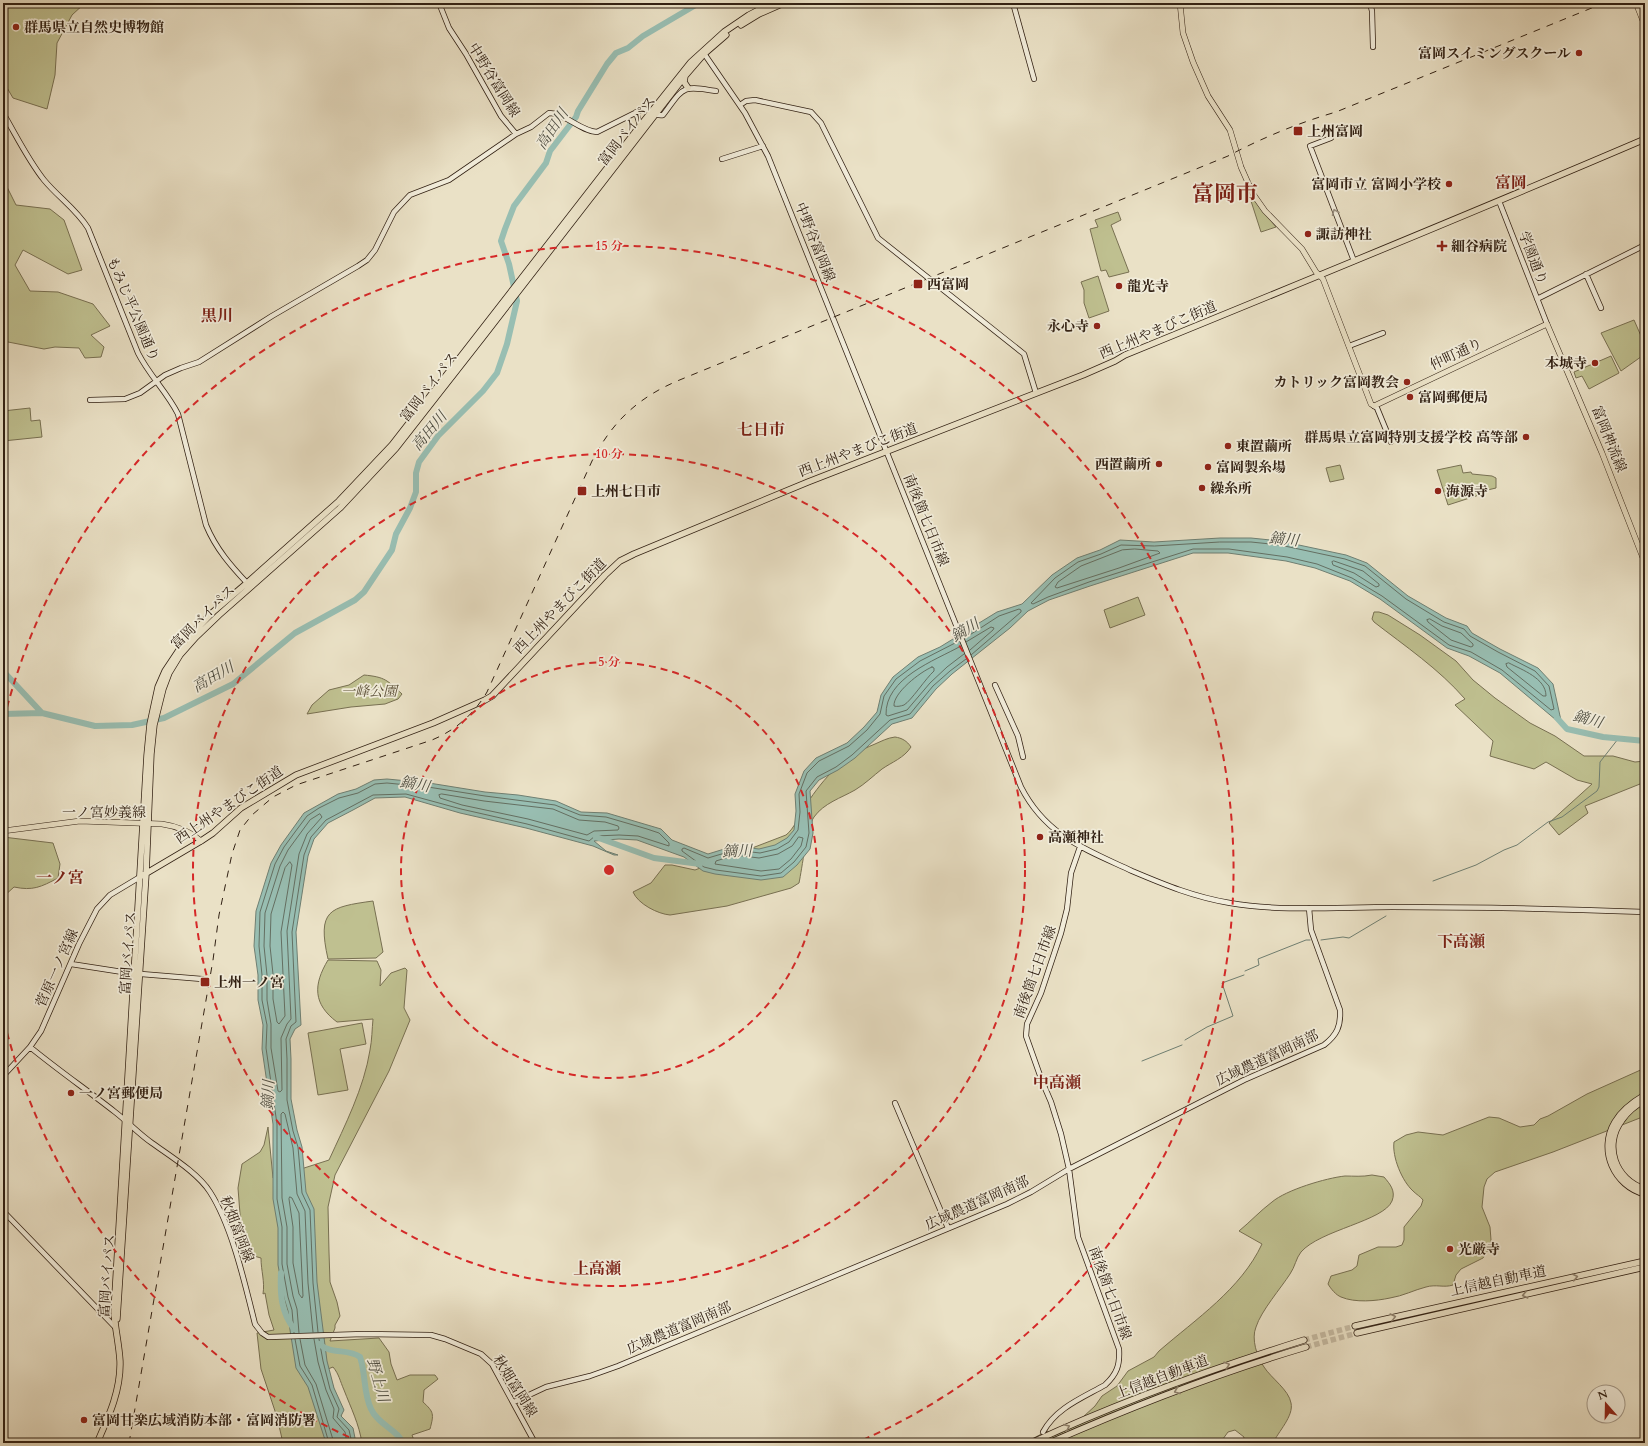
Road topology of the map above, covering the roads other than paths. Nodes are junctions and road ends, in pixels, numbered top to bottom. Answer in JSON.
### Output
{"nodes":[{"id":1,"x":439,"y":3,"type":"edge"},
{"id":2,"x":772,"y":3,"type":"edge"},
{"id":3,"x":784,"y":3,"type":"edge"},
{"id":4,"x":1013,"y":3,"type":"edge"},
{"id":5,"x":1180,"y":3,"type":"edge"},
{"id":6,"x":1370,"y":3,"type":"edge"},
{"id":7,"x":1636,"y":3,"type":"edge"},
{"id":8,"x":1645,"y":26,"type":"edge"},
{"id":9,"x":1373,"y":47,"type":"dead end"},
{"id":10,"x":703,"y":53,"type":"junction"},
{"id":11,"x":685,"y":76,"type":"junction"},
{"id":12,"x":1034,"y":79,"type":"dead end"},
{"id":13,"x":688,"y":88,"type":"junction"},
{"id":14,"x":716,"y":91,"type":"dead end"},
{"id":15,"x":740,"y":105,"type":"junction"},
{"id":16,"x":636,"y":112,"type":"junction"},
{"id":17,"x":3,"y":113,"type":"edge"},
{"id":18,"x":653,"y":113,"type":"junction"},
{"id":19,"x":640,"y":126,"type":"junction"},
{"id":20,"x":516,"y":134,"type":"junction"},
{"id":21,"x":1331,"y":138,"type":"dead end"},
{"id":22,"x":1645,"y":139,"type":"edge"},
{"id":23,"x":763,"y":146,"type":"junction"},
{"id":24,"x":722,"y":159,"type":"dead end"},
{"id":25,"x":1498,"y":201,"type":"junction"},
{"id":26,"x":1645,"y":245,"type":"edge"},
{"id":27,"x":1354,"y":262,"type":"junction"},
{"id":28,"x":1586,"y":274,"type":"junction"},
{"id":29,"x":1320,"y":276,"type":"junction"},
{"id":30,"x":1537,"y":299,"type":"junction"},
{"id":31,"x":1601,"y":308,"type":"dead end"},
{"id":32,"x":1548,"y":324,"type":"junction"},
{"id":33,"x":485,"y":332,"type":"junction"},
{"id":34,"x":1383,"y":333,"type":"dead end"},
{"id":35,"x":1349,"y":346,"type":"junction"},
{"id":36,"x":155,"y":382,"type":"junction"},
{"id":37,"x":1036,"y":393,"type":"junction"},
{"id":38,"x":90,"y":400,"type":"dead end"},
{"id":39,"x":1374,"y":406,"type":"junction"},
{"id":40,"x":1390,"y":442,"type":"dead end"},
{"id":41,"x":887,"y":451,"type":"junction"},
{"id":42,"x":1644,"y":556,"type":"edge"},
{"id":43,"x":1645,"y":563,"type":"edge"},
{"id":44,"x":249,"y":585,"type":"junction"},
{"id":45,"x":995,"y":685,"type":"dead end"},
{"id":46,"x":1024,"y":757,"type":"dead end"},
{"id":47,"x":145,"y":823,"type":"junction"},
{"id":48,"x":3,"y":831,"type":"edge"},
{"id":49,"x":201,"y":841,"type":"junction"},
{"id":50,"x":1080,"y":847,"type":"junction"},
{"id":51,"x":146,"y":874,"type":"junction"},
{"id":52,"x":140,"y":877,"type":"junction"},
{"id":53,"x":1309,"y":908,"type":"junction"},
{"id":54,"x":1645,"y":912,"type":"edge"},
{"id":55,"x":71,"y":964,"type":"junction"},
{"id":56,"x":136,"y":973,"type":"junction"},
{"id":57,"x":202,"y":979,"type":"dead end"},
{"id":58,"x":30,"y":1047,"type":"junction"},
{"id":59,"x":3,"y":1076,"type":"edge"},
{"id":60,"x":1645,"y":1095,"type":"edge"},
{"id":61,"x":1645,"y":1100,"type":"edge"},
{"id":62,"x":895,"y":1103,"type":"dead end"},
{"id":63,"x":127,"y":1122,"type":"junction"},
{"id":64,"x":1069,"y":1169,"type":"junction"},
{"id":65,"x":1645,"y":1189,"type":"edge"},
{"id":66,"x":1645,"y":1194,"type":"edge"},
{"id":67,"x":3,"y":1211,"type":"edge"},
{"id":68,"x":948,"y":1228,"type":"junction"},
{"id":69,"x":1645,"y":1261,"type":"edge"},
{"id":70,"x":1645,"y":1267,"type":"edge"},
{"id":71,"x":1355,"y":1326,"type":"tunnel mouth"},
{"id":72,"x":116,"y":1327,"type":"junction"},
{"id":73,"x":1357,"y":1333,"type":"tunnel mouth"},
{"id":74,"x":1304,"y":1340,"type":"tunnel mouth"},
{"id":75,"x":1306,"y":1347,"type":"tunnel mouth"},
{"id":76,"x":514,"y":1402,"type":"junction"},
{"id":77,"x":1042,"y":1432,"type":"dead end"},
{"id":78,"x":98,"y":1443,"type":"edge"},
{"id":79,"x":535,"y":1443,"type":"edge"},
{"id":80,"x":1031,"y":1443,"type":"edge"},
{"id":81,"x":1049,"y":1443,"type":"edge"}],
"edges":[{"from":1,"to":20,"type":"street","name":"中野谷富岡線"},
{"from":2,"to":10,"type":"highway","name":"富岡バイパス"},
{"from":3,"to":10,"type":"highway","name":"富岡バイパス"},
{"from":4,"to":12,"type":"street"},
{"from":5,"to":29,"type":"main road"},
{"from":6,"to":9,"type":"street"},
{"from":7,"to":8,"type":"main road"},
{"from":10,"to":11,"type":"highway","name":"富岡バイパス"},
{"from":10,"to":15,"type":"street","name":"中野谷富岡線"},
{"from":10,"to":18,"type":"highway","name":"富岡バイパス"},
{"from":11,"to":13,"type":"highway"},
{"from":11,"to":18,"type":"highway","name":"富岡バイパス"},
{"from":13,"to":14,"type":"street"},
{"from":13,"to":18,"type":"street"},
{"from":15,"to":23,"type":"street","name":"中野谷富岡線"},
{"from":15,"to":37,"type":"street"},
{"from":16,"to":18,"type":"street","name":"中野谷富岡線"},
{"from":16,"to":19,"type":"street"},
{"from":16,"to":20,"type":"street","name":"中野谷富岡線"},
{"from":17,"to":36,"type":"street","name":"もみじ平公園通り"},
{"from":18,"to":19,"type":"highway","name":"富岡バイパス"},
{"from":18,"to":33,"type":"highway","name":"富岡バイパス"},
{"from":19,"to":33,"type":"highway","name":"富岡バイパス"},
{"from":20,"to":36,"type":"street"},
{"from":27,"to":21,"type":"street","one_way":true},
{"from":22,"to":25,"type":"highway","name":"西上州やまびこ街道"},
{"from":23,"to":24,"type":"street"},
{"from":23,"to":41,"type":"street","name":"中野谷富岡線"},
{"from":25,"to":27,"type":"highway","name":"西上州やまびこ街道"},
{"from":25,"to":30,"type":"street","name":"学園通り"},
{"from":26,"to":28,"type":"street"},
{"from":27,"to":29,"type":"highway","name":"西上州やまびこ街道"},
{"from":28,"to":30,"type":"street"},
{"from":28,"to":31,"type":"street"},
{"from":29,"to":35,"type":"main road"},
{"from":29,"to":37,"type":"highway","name":"西上州やまびこ街道"},
{"from":30,"to":32,"type":"street","name":"学園通り"},
{"from":32,"to":39,"type":"main road","name":"仲町通り"},
{"from":32,"to":42,"type":"main road","name":"富岡神流線"},
{"from":33,"to":44,"type":"highway","name":"富岡バイパス"},
{"from":34,"to":35,"type":"street"},
{"from":35,"to":39,"type":"main road"},
{"from":36,"to":38,"type":"street"},
{"from":36,"to":44,"type":"street","name":"もみじ平公園通り"},
{"from":37,"to":41,"type":"highway","name":"西上州やまびこ街道"},
{"from":39,"to":40,"type":"street"},
{"from":41,"to":49,"type":"highway","name":"西上州やまびこ街道"},
{"from":41,"to":50,"type":"street","name":"南後箇七日市線"},
{"from":42,"to":43,"type":"main road","name":"富岡神流線"},
{"from":44,"to":47,"type":"highway","name":"富岡バイパス"},
{"from":45,"to":46,"type":"street"},
{"from":47,"to":48,"type":"main road","name":"一ノ宮妙義線"},
{"from":47,"to":49,"type":"main road","name":"一ノ宮妙義線"},
{"from":47,"to":51,"type":"highway","name":"富岡バイパス"},
{"from":47,"to":52,"type":"highway","name":"富岡バイパス"},
{"from":49,"to":51,"type":"highway","name":"西上州やまびこ街道"},
{"from":50,"to":53,"type":"street"},
{"from":50,"to":64,"type":"street","name":"南後箇七日市線"},
{"from":51,"to":52,"type":"highway","name":"西上州やまびこ街道"},
{"from":51,"to":56,"type":"highway","name":"富岡バイパス"},
{"from":52,"to":55,"type":"street","name":"菅原一ノ宮線"},
{"from":52,"to":56,"type":"highway","name":"富岡バイパス"},
{"from":53,"to":54,"type":"street"},
{"from":53,"to":64,"type":"street","name":"広域農道富岡南部"},
{"from":55,"to":56,"type":"street"},
{"from":55,"to":58,"type":"street","name":"菅原一ノ宮線"},
{"from":56,"to":57,"type":"street"},
{"from":56,"to":63,"type":"highway","name":"富岡バイパス"},
{"from":58,"to":59,"type":"street","name":"菅原一ノ宮線"},
{"from":58,"to":63,"type":"street","name":"秋畑富岡線"},
{"from":60,"to":66,"type":"highway"},
{"from":61,"to":65,"type":"highway"},
{"from":62,"to":68,"type":"street"},
{"from":63,"to":72,"type":"highway","name":"富岡バイパス"},
{"from":63,"to":76,"type":"street","name":"秋畑富岡線"},
{"from":64,"to":68,"type":"street","name":"広域農道富岡南部"},
{"from":64,"to":77,"type":"street","name":"南後箇七日市線"},
{"from":67,"to":72,"type":"street"},
{"from":68,"to":76,"type":"street","name":"広域農道富岡南部"},
{"from":71,"to":69,"type":"highway","name":"上信越自動車道","one_way":true},
{"from":70,"to":73,"type":"highway","name":"上信越自動車道","one_way":true},
{"from":72,"to":78,"type":"highway"},
{"from":80,"to":74,"type":"highway","name":"上信越自動車道","one_way":true},
{"from":75,"to":81,"type":"highway","name":"上信越自動車道","one_way":true},
{"from":76,"to":79,"type":"street","name":"秋畑富岡線"}]}
